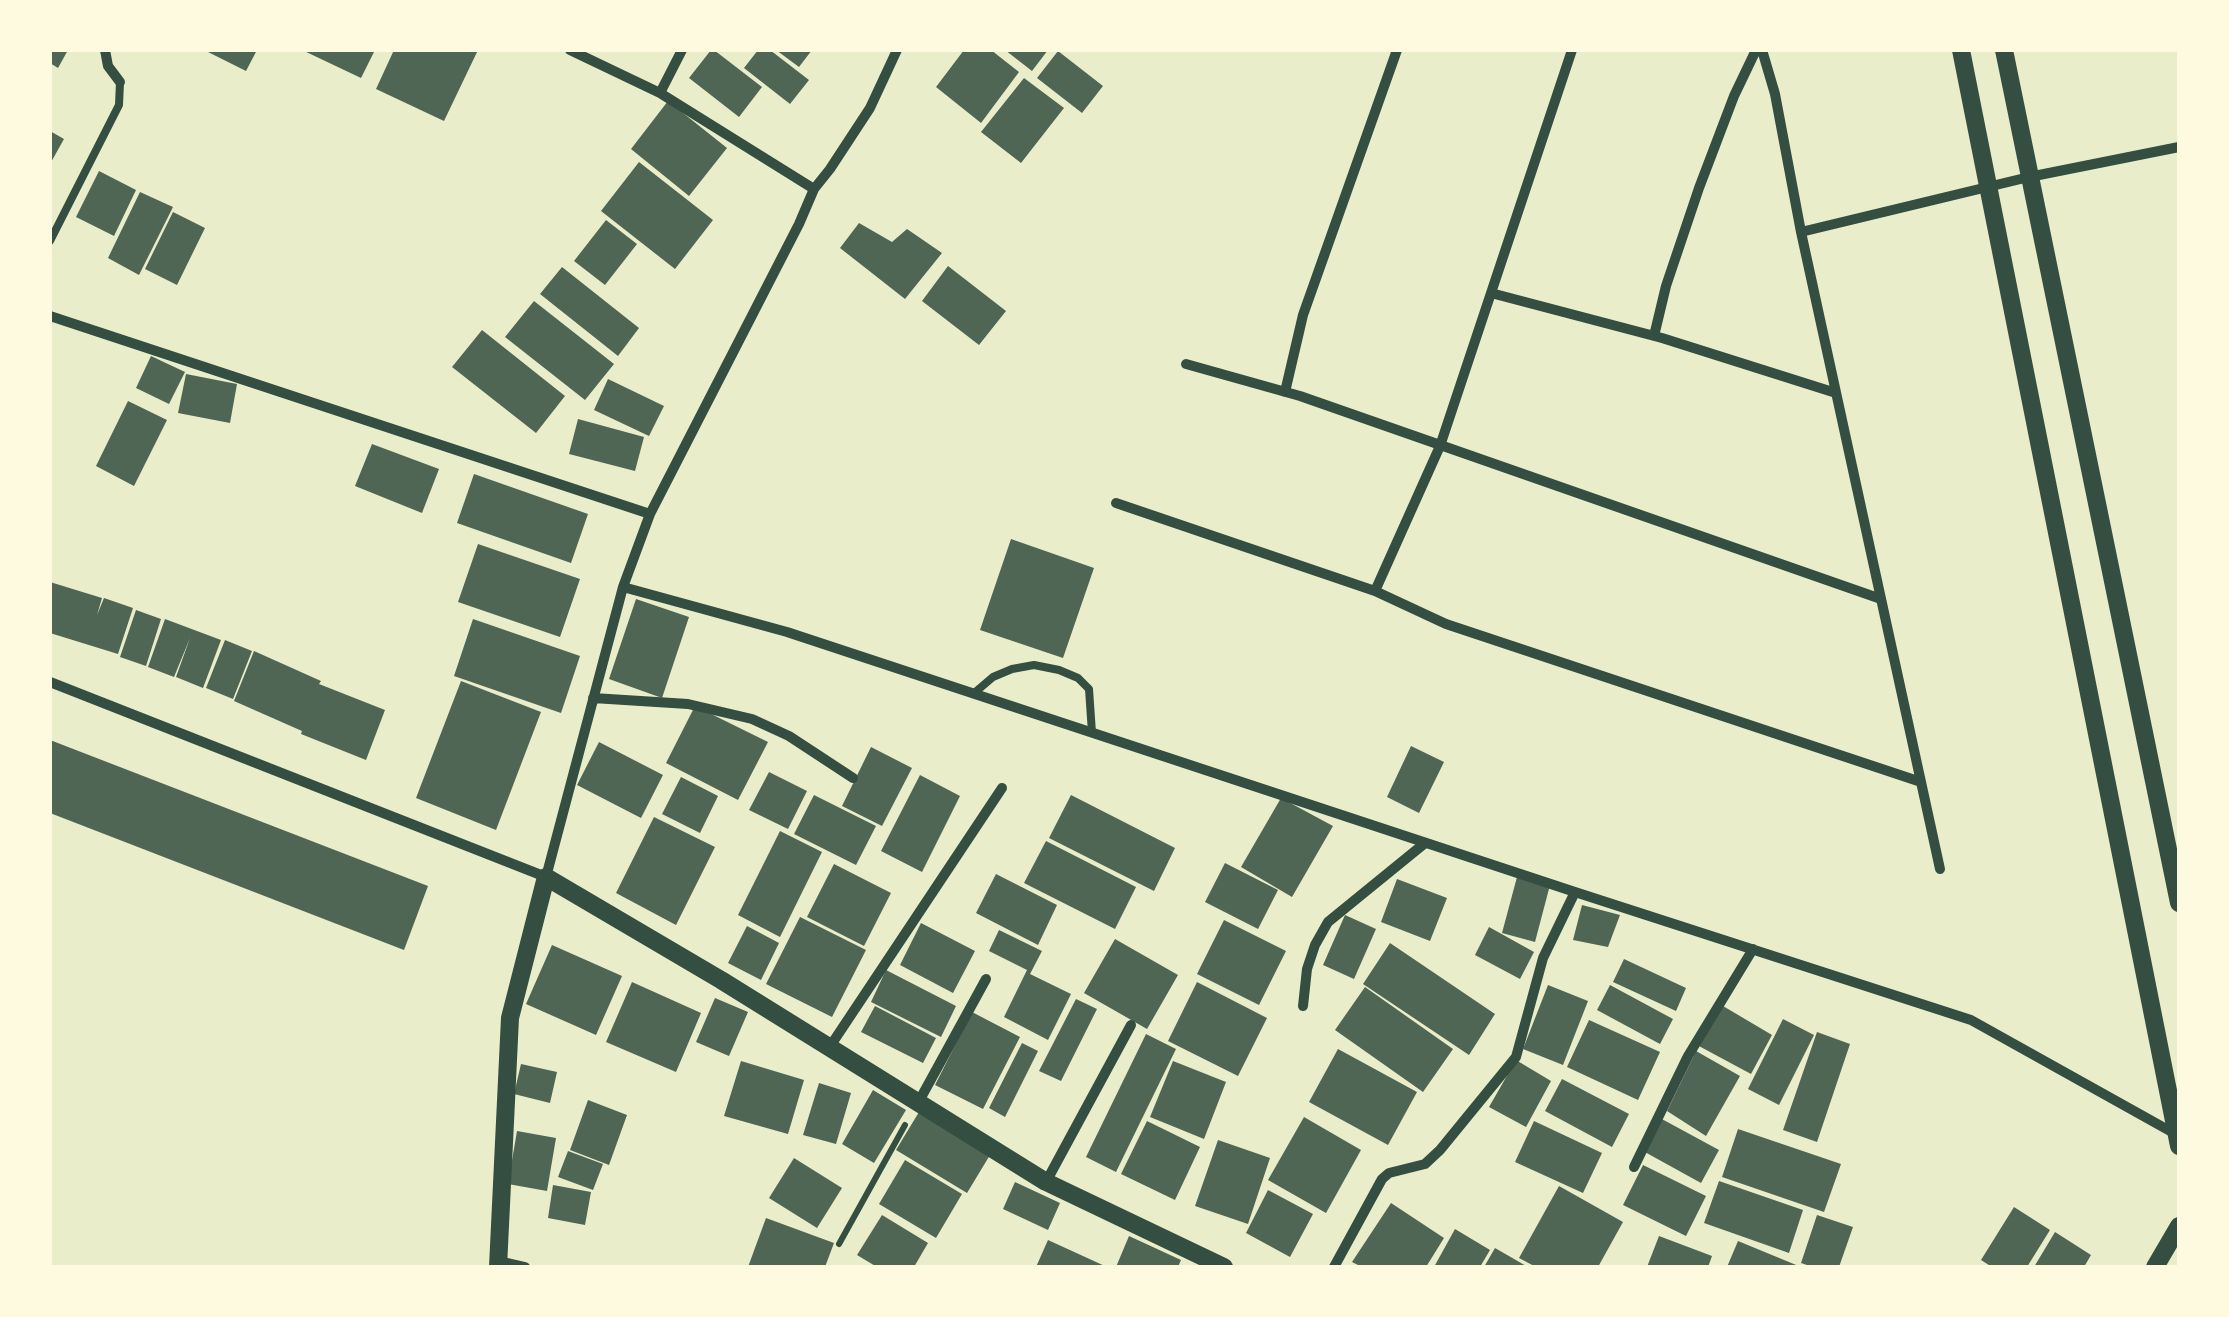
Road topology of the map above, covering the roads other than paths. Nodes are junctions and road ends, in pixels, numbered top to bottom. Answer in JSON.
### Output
{"nodes":[{"id":1,"x":106,"y":50,"type":"edge"},
{"id":2,"x":570,"y":50,"type":"edge"},
{"id":3,"x":682,"y":50,"type":"edge"},
{"id":4,"x":897,"y":50,"type":"edge"},
{"id":5,"x":1397,"y":50,"type":"edge"},
{"id":6,"x":1572,"y":50,"type":"edge"},
{"id":7,"x":1759,"y":50,"type":"edge"},
{"id":8,"x":1961,"y":50,"type":"edge"},
{"id":9,"x":2004,"y":50,"type":"edge"},
{"id":10,"x":120,"y":82,"type":"joint"},
{"id":11,"x":660,"y":93,"type":"junction"},
{"id":12,"x":2179,"y":147,"type":"edge"},
{"id":13,"x":2030,"y":177,"type":"junction"},
{"id":14,"x":1988,"y":187,"type":"junction"},
{"id":15,"x":814,"y":188,"type":"junction"},
{"id":16,"x":1802,"y":232,"type":"junction"},
{"id":17,"x":50,"y":240,"type":"edge"},
{"id":18,"x":1491,"y":293,"type":"junction"},
{"id":19,"x":50,"y":316,"type":"edge"},
{"id":20,"x":1654,"y":336,"type":"junction"},
{"id":21,"x":1186,"y":364,"type":"dead end"},
{"id":22,"x":1285,"y":392,"type":"junction"},
{"id":23,"x":1836,"y":393,"type":"junction"},
{"id":24,"x":1440,"y":446,"type":"junction"},
{"id":25,"x":1116,"y":502,"type":"dead end"},
{"id":26,"x":650,"y":514,"type":"junction"},
{"id":27,"x":623,"y":587,"type":"junction"},
{"id":28,"x":1375,"y":591,"type":"junction"},
{"id":29,"x":1881,"y":599,"type":"junction"},
{"id":30,"x":50,"y":682,"type":"edge"},
{"id":31,"x":973,"y":694,"type":"junction"},
{"id":32,"x":594,"y":698,"type":"junction"},
{"id":33,"x":1092,"y":733,"type":"junction"},
{"id":34,"x":853,"y":778,"type":"dead end"},
{"id":35,"x":1921,"y":782,"type":"junction"},
{"id":36,"x":1002,"y":788,"type":"dead end"},
{"id":37,"x":1426,"y":843,"type":"junction"},
{"id":38,"x":1940,"y":869,"type":"dead end"},
{"id":39,"x":546,"y":877,"type":"junction"},
{"id":40,"x":1575,"y":892,"type":"junction"},
{"id":41,"x":2179,"y":903,"type":"edge"},
{"id":42,"x":1752,"y":949,"type":"junction"},
{"id":43,"x":986,"y":979,"type":"dead end"},
{"id":44,"x":1303,"y":1006,"type":"dead end"},
{"id":45,"x":1131,"y":1025,"type":"dead end"},
{"id":46,"x":829,"y":1048,"type":"junction"},
{"id":47,"x":918,"y":1102,"type":"junction"},
{"id":48,"x":2178,"y":1139,"type":"edge"},
{"id":49,"x":1634,"y":1167,"type":"dead end"},
{"id":50,"x":1046,"y":1182,"type":"junction"},
{"id":51,"x":2179,"y":1226,"type":"edge"},
{"id":52,"x":498,"y":1264,"type":"edge"},
{"id":53,"x":525,"y":1267,"type":"edge"},
{"id":54,"x":1224,"y":1267,"type":"edge"},
{"id":55,"x":1334,"y":1267,"type":"edge"},
{"id":56,"x":2155,"y":1267,"type":"edge"}],
"edges":[{"from":1,"to":10,"type":"street"},
{"from":2,"to":11,"type":"street"},
{"from":3,"to":11,"type":"street"},
{"from":4,"to":15,"type":"street"},
{"from":5,"to":22,"type":"street"},
{"from":6,"to":18,"type":"street"},
{"from":7,"to":16,"type":"street"},
{"from":7,"to":20,"type":"street"},
{"from":8,"to":14,"type":"street"},
{"from":9,"to":13,"type":"street"},
{"from":10,"to":17,"type":"lane"},
{"from":11,"to":15,"type":"street"},
{"from":12,"to":13,"type":"street"},
{"from":13,"to":14,"type":"street"},
{"from":13,"to":41,"type":"street"},
{"from":14,"to":16,"type":"street"},
{"from":14,"to":48,"type":"street"},
{"from":15,"to":26,"type":"street"},
{"from":16,"to":23,"type":"street"},
{"from":18,"to":20,"type":"street"},
{"from":18,"to":24,"type":"street"},
{"from":19,"to":26,"type":"street"},
{"from":20,"to":23,"type":"street"},
{"from":21,"to":22,"type":"street"},
{"from":22,"to":24,"type":"street"},
{"from":23,"to":29,"type":"street"},
{"from":24,"to":28,"type":"street"},
{"from":24,"to":29,"type":"street"},
{"from":25,"to":28,"type":"street"},
{"from":26,"to":27,"type":"street"},
{"from":27,"to":31,"type":"street"},
{"from":27,"to":32,"type":"street"},
{"from":28,"to":35,"type":"street"},
{"from":29,"to":35,"type":"street"},
{"from":30,"to":39,"type":"street"},
{"from":31,"to":33,"type":"street"},
{"from":31,"to":33,"type":"lane"},
{"from":32,"to":34,"type":"street"},
{"from":32,"to":39,"type":"street"},
{"from":33,"to":37,"type":"street"},
{"from":35,"to":38,"type":"street"},
{"from":36,"to":46,"type":"street"},
{"from":37,"to":40,"type":"street"},
{"from":37,"to":44,"type":"street"},
{"from":39,"to":46,"type":"street"},
{"from":39,"to":52,"type":"street"},
{"from":40,"to":42,"type":"street"},
{"from":40,"to":55,"type":"street"},
{"from":42,"to":48,"type":"street"},
{"from":42,"to":49,"type":"street"},
{"from":43,"to":47,"type":"street"},
{"from":45,"to":50,"type":"street"},
{"from":46,"to":47,"type":"street"},
{"from":47,"to":50,"type":"street"},
{"from":50,"to":54,"type":"street"},
{"from":51,"to":56,"type":"street"},
{"from":52,"to":53,"type":"street"}]}
